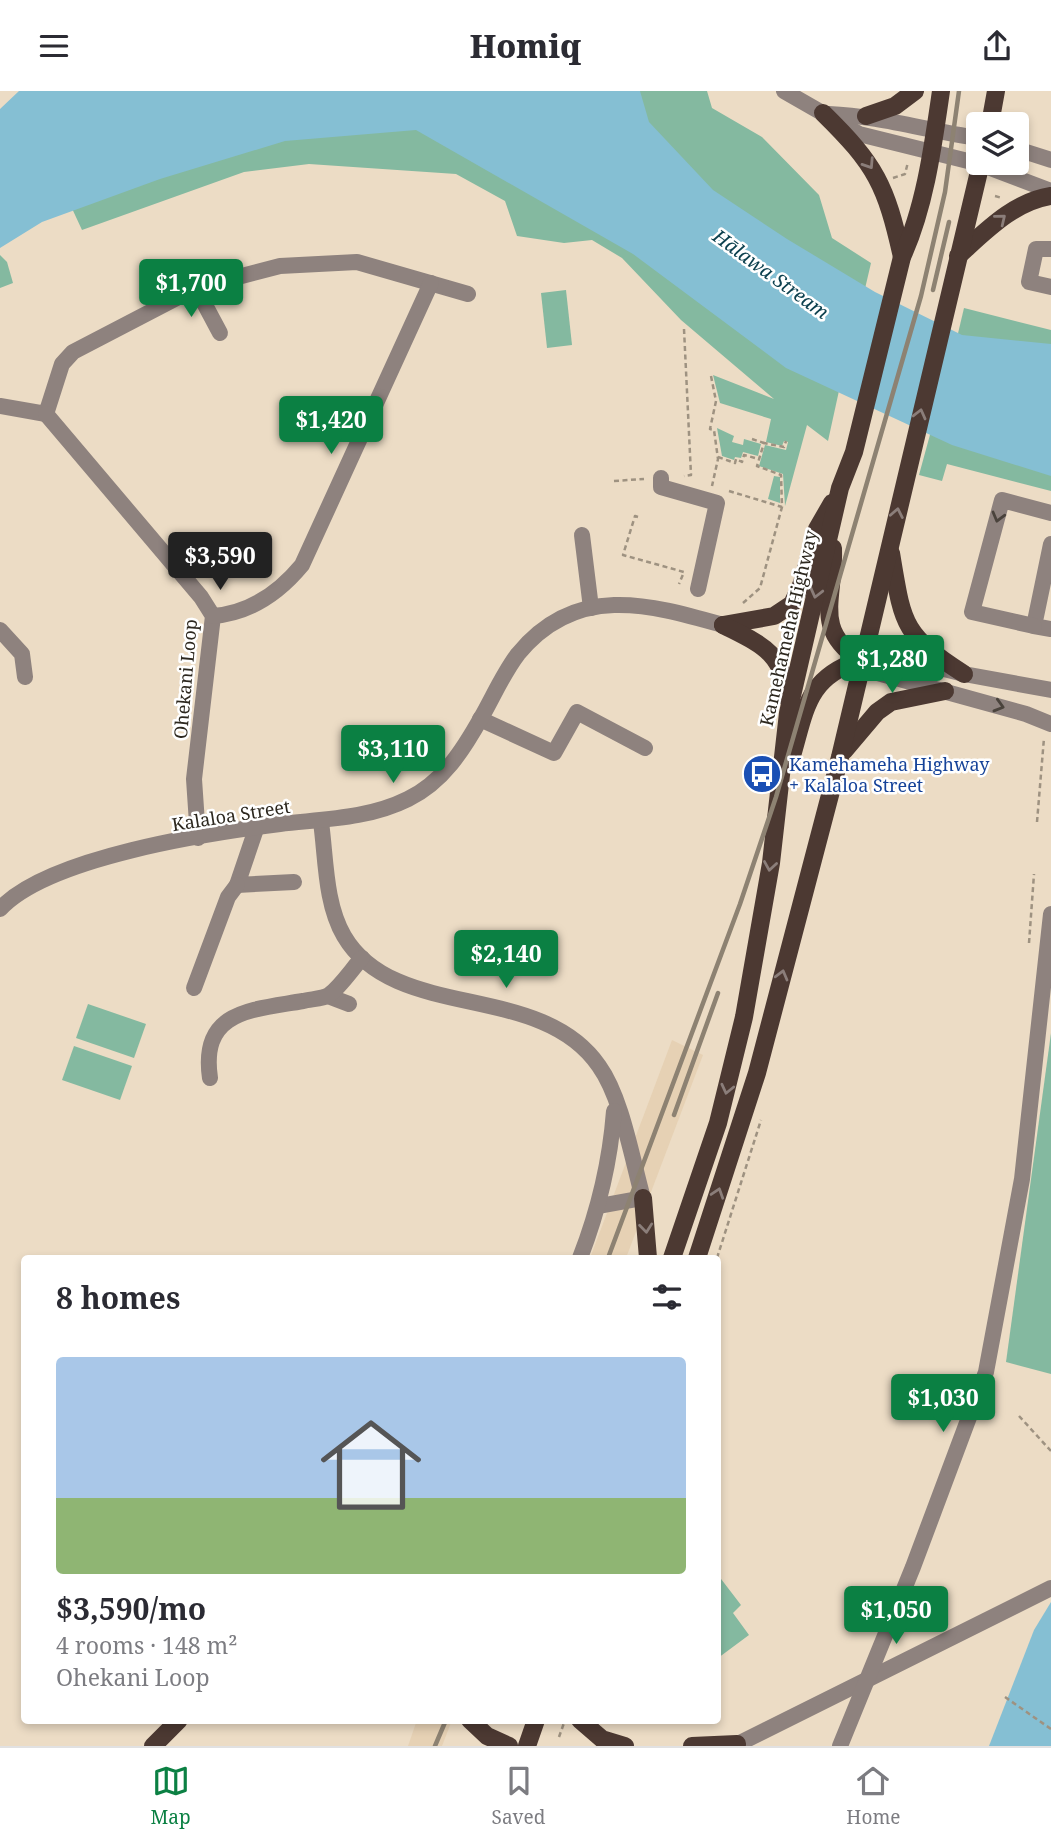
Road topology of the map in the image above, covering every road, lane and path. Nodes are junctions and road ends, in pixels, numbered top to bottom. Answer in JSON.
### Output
{"nodes":[{"id":1,"x":784,"y":91,"type":"edge"},
{"id":2,"x":915,"y":91,"type":"edge"},
{"id":3,"x":941,"y":91,"type":"edge"},
{"id":4,"x":996,"y":91,"type":"edge"},
{"id":5,"x":796,"y":96,"type":"edge"},
{"id":6,"x":992,"y":112,"type":"edge"},
{"id":7,"x":823,"y":114,"type":"junction"},
{"id":8,"x":866,"y":115,"type":"junction"},
{"id":9,"x":934,"y":132,"type":"junction"},
{"id":10,"x":966,"y":136,"type":"edge"},
{"id":11,"x":931,"y":152,"type":"junction"},
{"id":12,"x":1029,"y":153,"type":"edge"},
{"id":13,"x":909,"y":158,"type":"dead end"},
{"id":14,"x":966,"y":160,"type":"edge"},
{"id":15,"x":1051,"y":160,"type":"edge"},
{"id":16,"x":905,"y":174,"type":"junction"},
{"id":17,"x":978,"y":175,"type":"edge"},
{"id":18,"x":1007,"y":175,"type":"edge"},
{"id":19,"x":910,"y":176,"type":"dead end"},
{"id":20,"x":887,"y":180,"type":"dead end"},
{"id":21,"x":1051,"y":194,"type":"edge"},
{"id":22,"x":1051,"y":249,"type":"edge"},
{"id":23,"x":958,"y":256,"type":"junction"},
{"id":24,"x":902,"y":257,"type":"junction"},
{"id":25,"x":431,"y":283,"type":"junction"},
{"id":26,"x":1051,"y":287,"type":"edge"},
{"id":27,"x":195,"y":288,"type":"junction"},
{"id":28,"x":468,"y":294,"type":"dead end"},
{"id":29,"x":684,"y":329,"type":"dead end"},
{"id":30,"x":220,"y":333,"type":"dead end"},
{"id":31,"x":711,"y":376,"type":"dead end"},
{"id":32,"x":0,"y":405,"type":"edge"},
{"id":33,"x":46,"y":414,"type":"junction"},
{"id":34,"x":752,"y":439,"type":"dead end"},
{"id":35,"x":786,"y":441,"type":"dead end"},
{"id":36,"x":764,"y":443,"type":"junction"},
{"id":37,"x":718,"y":457,"type":"junction"},
{"id":38,"x":759,"y":459,"type":"junction"},
{"id":39,"x":681,"y":476,"type":"dead end"},
{"id":40,"x":661,"y":478,"type":"dead end"},
{"id":41,"x":840,"y":488,"type":"junction"},
{"id":42,"x":782,"y":507,"type":"junction"},
{"id":43,"x":1051,"y":513,"type":"edge"},
{"id":44,"x":638,"y":517,"type":"dead end"},
{"id":45,"x":832,"y":527,"type":"junction"},
{"id":46,"x":582,"y":535,"type":"dead end"},
{"id":47,"x":1051,"y":544,"type":"edge"},
{"id":48,"x":891,"y":547,"type":"junction"},
{"id":49,"x":679,"y":584,"type":"dead end"},
{"id":50,"x":698,"y":589,"type":"dead end"},
{"id":51,"x":743,"y":603,"type":"dead end"},
{"id":52,"x":592,"y":608,"type":"junction"},
{"id":53,"x":212,"y":616,"type":"junction"},
{"id":54,"x":723,"y":625,"type":"junction"},
{"id":55,"x":1034,"y":626,"type":"junction"},
{"id":56,"x":1051,"y":629,"type":"edge"},
{"id":57,"x":0,"y":630,"type":"edge"},
{"id":58,"x":860,"y":660,"type":"junction"},
{"id":59,"x":964,"y":674,"type":"junction"},
{"id":60,"x":25,"y":677,"type":"dead end"},
{"id":61,"x":1051,"y":690,"type":"edge"},
{"id":62,"x":945,"y":691,"type":"junction"},
{"id":63,"x":788,"y":713,"type":"junction"},
{"id":64,"x":480,"y":719,"type":"junction"},
{"id":65,"x":1048,"y":729,"type":"edge"},
{"id":66,"x":645,"y":748,"type":"dead end"},
{"id":67,"x":840,"y":757,"type":"junction"},
{"id":68,"x":779,"y":798,"type":"junction"},
{"id":69,"x":1037,"y":821,"type":"dead end"},
{"id":70,"x":321,"y":822,"type":"junction"},
{"id":71,"x":256,"y":829,"type":"junction"},
{"id":72,"x":198,"y":838,"type":"junction"},
{"id":73,"x":1034,"y":874,"type":"dead end"},
{"id":74,"x":294,"y":882,"type":"dead end"},
{"id":75,"x":237,"y":885,"type":"junction"},
{"id":76,"x":3,"y":900,"type":"edge"},
{"id":77,"x":1051,"y":913,"type":"edge"},
{"id":78,"x":1029,"y":943,"type":"dead end"},
{"id":79,"x":362,"y":958,"type":"junction"},
{"id":80,"x":194,"y":988,"type":"dead end"},
{"id":81,"x":328,"y":996,"type":"junction"},
{"id":82,"x":349,"y":1004,"type":"dead end"},
{"id":83,"x":210,"y":1078,"type":"dead end"},
{"id":84,"x":615,"y":1101,"type":"junction"},
{"id":85,"x":763,"y":1113,"type":"dead end"},
{"id":86,"x":643,"y":1198,"type":"junction"},
{"id":87,"x":599,"y":1206,"type":"junction"},
{"id":88,"x":581,"y":1255,"type":"edge"},
{"id":89,"x":648,"y":1255,"type":"edge"},
{"id":90,"x":673,"y":1255,"type":"edge"},
{"id":91,"x":698,"y":1255,"type":"edge"},
{"id":92,"x":718,"y":1255,"type":"edge"},
{"id":93,"x":1019,"y":1416,"type":"dead end"},
{"id":94,"x":1051,"y":1451,"type":"edge"},
{"id":95,"x":1050,"y":1589,"type":"edge"},
{"id":96,"x":1005,"y":1697,"type":"dead end"},
{"id":97,"x":175,"y":1724,"type":"edge"},
{"id":98,"x":474,"y":1724,"type":"edge"},
{"id":99,"x":535,"y":1724,"type":"edge"},
{"id":100,"x":564,"y":1724,"type":"edge"},
{"id":101,"x":585,"y":1724,"type":"edge"},
{"id":102,"x":1051,"y":1729,"type":"edge"},
{"id":103,"x":489,"y":1737,"type":"edge"},
{"id":104,"x":559,"y":1737,"type":"dead end"},
{"id":105,"x":735,"y":1745,"type":"edge"},
{"id":106,"x":153,"y":1746,"type":"edge"},
{"id":107,"x":509,"y":1746,"type":"edge"},
{"id":108,"x":527,"y":1746,"type":"edge"},
{"id":109,"x":625,"y":1746,"type":"edge"},
{"id":110,"x":692,"y":1746,"type":"edge"},
{"id":111,"x":840,"y":1746,"type":"edge"}],
"edges":[{"from":1,"to":5,"type":"street"},
{"from":2,"to":8,"type":"main road"},
{"from":3,"to":9,"type":"main road","name":"Kamehameha Highway"},
{"from":4,"to":6,"type":"main road"},
{"from":5,"to":7,"type":"street"},
{"from":7,"to":8,"type":"street"},
{"from":7,"to":11,"type":"street"},
{"from":7,"to":24,"type":"main road","one_way":true},
{"from":8,"to":9,"type":"street"},
{"from":9,"to":10,"type":"street"},
{"from":9,"to":11,"type":"main road","name":"Kamehameha Highway"},
{"from":11,"to":14,"type":"street"},
{"from":11,"to":24,"type":"main road","name":"Kamehameha Highway"},
{"from":12,"to":15,"type":"street"},
{"from":13,"to":16,"type":"path"},
{"from":16,"to":19,"type":"path"},
{"from":16,"to":20,"type":"path"},
{"from":17,"to":23,"type":"main road"},
{"from":18,"to":21,"type":"street"},
{"from":23,"to":21,"type":"main road","one_way":true},
{"from":22,"to":26,"type":"street"},
{"from":48,"to":23,"type":"main road","one_way":true},
{"from":24,"to":41,"type":"main road","name":"Kamehameha Highway"},
{"from":25,"to":27,"type":"street"},
{"from":25,"to":28,"type":"street"},
{"from":25,"to":53,"type":"street"},
{"from":27,"to":30,"type":"street"},
{"from":27,"to":33,"type":"street"},
{"from":29,"to":39,"type":"path"},
{"from":31,"to":37,"type":"path"},
{"from":32,"to":33,"type":"street"},
{"from":33,"to":53,"type":"street","name":"Ohekani Loop"},
{"from":34,"to":36,"type":"path"},
{"from":35,"to":36,"type":"path"},
{"from":36,"to":38,"type":"path"},
{"from":37,"to":38,"type":"path"},
{"from":37,"to":42,"type":"path"},
{"from":38,"to":42,"type":"path"},
{"from":40,"to":50,"type":"street"},
{"from":41,"to":45,"type":"main road","name":"Kamehameha Highway"},
{"from":41,"to":54,"type":"main road"},
{"from":42,"to":51,"type":"path"},
{"from":43,"to":55,"type":"street","one_way":true},
{"from":44,"to":49,"type":"path"},
{"from":45,"to":58,"type":"main road"},
{"from":45,"to":63,"type":"main road","name":"Kamehameha Highway","one_way":true},
{"from":46,"to":52,"type":"street"},
{"from":47,"to":55,"type":"street"},
{"from":48,"to":58,"type":"main road"},
{"from":48,"to":59,"type":"main road"},
{"from":52,"to":54,"type":"street","name":"Kalaloa Street"},
{"from":52,"to":64,"type":"street","name":"Kalaloa Street"},
{"from":53,"to":72,"type":"street","name":"Ohekani Loop"},
{"from":54,"to":63,"type":"main road"},
{"from":55,"to":56,"type":"street"},
{"from":57,"to":60,"type":"street"},
{"from":58,"to":59,"type":"street"},
{"from":58,"to":62,"type":"street"},
{"from":58,"to":67,"type":"main road"},
{"from":58,"to":68,"type":"main road"},
{"from":59,"to":61,"type":"street"},
{"from":62,"to":65,"type":"street","one_way":true},
{"from":62,"to":67,"type":"main road"},
{"from":63,"to":68,"type":"main road","name":"Kamehameha Highway"},
{"from":64,"to":66,"type":"street"},
{"from":64,"to":70,"type":"street","name":"Kalaloa Street"},
{"from":65,"to":69,"type":"path"},
{"from":91,"to":67,"type":"main road","one_way":true},
{"from":68,"to":90,"type":"main road","name":"Kamehameha Highway","one_way":true},
{"from":70,"to":71,"type":"street","name":"Kalaloa Street"},
{"from":70,"to":79,"type":"street"},
{"from":71,"to":72,"type":"street","name":"Kalaloa Street"},
{"from":71,"to":75,"type":"street"},
{"from":72,"to":76,"type":"street","name":"Kalaloa Street"},
{"from":73,"to":78,"type":"path"},
{"from":74,"to":75,"type":"street"},
{"from":75,"to":80,"type":"street"},
{"from":77,"to":111,"type":"street"},
{"from":79,"to":81,"type":"street"},
{"from":79,"to":84,"type":"street"},
{"from":81,"to":82,"type":"street"},
{"from":81,"to":83,"type":"street"},
{"from":84,"to":86,"type":"street"},
{"from":84,"to":87,"type":"street"},
{"from":85,"to":92,"type":"path"},
{"from":86,"to":87,"type":"street"},
{"from":86,"to":89,"type":"main road","one_way":true},
{"from":87,"to":88,"type":"street"},
{"from":93,"to":94,"type":"path"},
{"from":95,"to":105,"type":"street"},
{"from":96,"to":102,"type":"path"},
{"from":97,"to":106,"type":"main road"},
{"from":98,"to":103,"type":"main road"},
{"from":99,"to":108,"type":"main road"},
{"from":100,"to":104,"type":"path"},
{"from":101,"to":109,"type":"main road"},
{"from":103,"to":107,"type":"main road"},
{"from":105,"to":110,"type":"main road"}]}
